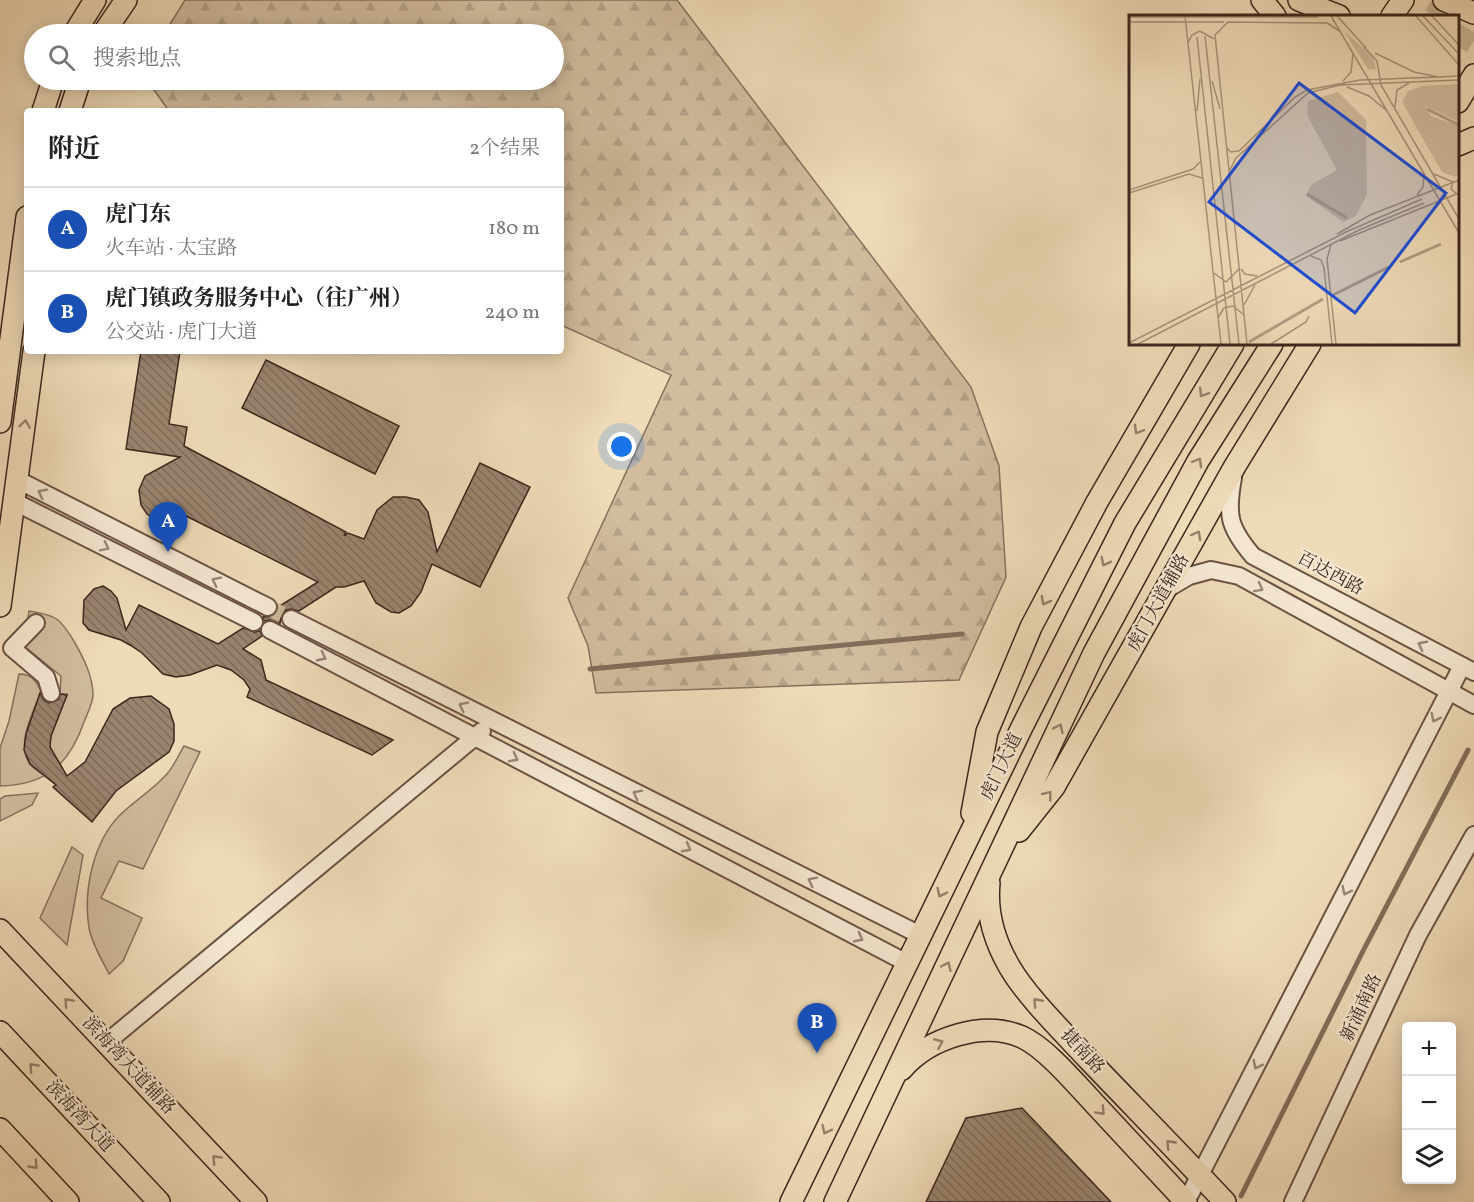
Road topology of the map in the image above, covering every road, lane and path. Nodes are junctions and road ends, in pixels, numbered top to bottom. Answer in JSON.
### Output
{"nodes":[{"id":1,"x":95,"y":0,"type":"edge"},
{"id":2,"x":126,"y":0,"type":"edge"},
{"id":3,"x":1262,"y":0,"type":"edge"},
{"id":4,"x":1299,"y":0,"type":"edge"},
{"id":5,"x":1402,"y":0,"type":"edge"},
{"id":6,"x":1444,"y":0,"type":"edge"},
{"id":7,"x":1474,"y":13,"type":"edge"},
{"id":8,"x":1274,"y":15,"type":"edge"},
{"id":9,"x":1336,"y":15,"type":"edge"},
{"id":10,"x":1393,"y":15,"type":"edge"},
{"id":11,"x":80,"y":24,"type":"edge"},
{"id":12,"x":110,"y":24,"type":"edge"},
{"id":13,"x":1459,"y":66,"type":"edge"},
{"id":14,"x":1474,"y":74,"type":"edge"},
{"id":15,"x":49,"y":90,"type":"edge"},
{"id":16,"x":77,"y":90,"type":"edge"},
{"id":17,"x":1459,"y":100,"type":"edge"},
{"id":18,"x":44,"y":108,"type":"edge"},
{"id":19,"x":71,"y":108,"type":"edge"},
{"id":20,"x":1474,"y":138,"type":"edge"},
{"id":21,"x":1459,"y":145,"type":"edge"},
{"id":22,"x":24,"y":240,"type":"edge"},
{"id":23,"x":1188,"y":345,"type":"edge"},
{"id":24,"x":1232,"y":345,"type":"edge"},
{"id":25,"x":1271,"y":345,"type":"edge"},
{"id":26,"x":1309,"y":345,"type":"edge"},
{"id":27,"x":34,"y":354,"type":"edge"},
{"id":28,"x":0,"y":422,"type":"edge"},
{"id":29,"x":1235,"y":466,"type":"junction"},
{"id":30,"x":18,"y":480,"type":"junction"},
{"id":31,"x":15,"y":502,"type":"junction"},
{"id":32,"x":1167,"y":589,"type":"junction"},
{"id":33,"x":0,"y":606,"type":"edge"},
{"id":34,"x":268,"y":607,"type":"tunnel mouth"},
{"id":35,"x":291,"y":619,"type":"tunnel mouth"},
{"id":36,"x":254,"y":622,"type":"tunnel mouth"},
{"id":37,"x":36,"y":623,"type":"dead end"},
{"id":38,"x":270,"y":630,"type":"dead end"},
{"id":39,"x":1468,"y":669,"type":"edge"},
{"id":40,"x":1449,"y":691,"type":"junction"},
{"id":41,"x":51,"y":693,"type":"dead end"},
{"id":42,"x":1474,"y":705,"type":"edge"},
{"id":43,"x":493,"y":721,"type":"junction"},
{"id":44,"x":474,"y":737,"type":"junction"},
{"id":45,"x":1474,"y":835,"type":"edge"},
{"id":46,"x":966,"y":840,"type":"junction"},
{"id":47,"x":993,"y":866,"type":"junction"},
{"id":48,"x":0,"y":930,"type":"edge"},
{"id":49,"x":920,"y":935,"type":"junction"},
{"id":50,"x":907,"y":963,"type":"junction"},
{"id":51,"x":0,"y":1032,"type":"edge"},
{"id":52,"x":106,"y":1043,"type":"junction"},
{"id":53,"x":894,"y":1079,"type":"junction"},
{"id":54,"x":0,"y":1129,"type":"edge"},
{"id":55,"x":1200,"y":1176,"type":"junction"},
{"id":56,"x":68,"y":1202,"type":"edge"},
{"id":57,"x":159,"y":1202,"type":"edge"},
{"id":58,"x":256,"y":1202,"type":"edge"},
{"id":59,"x":791,"y":1202,"type":"edge"},
{"id":60,"x":835,"y":1202,"type":"edge"},
{"id":61,"x":1186,"y":1202,"type":"edge"},
{"id":62,"x":1225,"y":1202,"type":"edge"},
{"id":63,"x":1293,"y":1202,"type":"edge"}],
"edges":[{"from":1,"to":11,"type":"main road"},
{"from":2,"to":12,"type":"main road"},
{"from":3,"to":8,"type":"main road"},
{"from":4,"to":9,"type":"main road"},
{"from":5,"to":10,"type":"main road"},
{"from":6,"to":7,"type":"main road"},
{"from":13,"to":14,"type":"main road"},
{"from":14,"to":17,"type":"main road"},
{"from":15,"to":18,"type":"main road"},
{"from":16,"to":19,"type":"main road"},
{"from":20,"to":21,"type":"main road"},
{"from":22,"to":28,"type":"main road"},
{"from":23,"to":46,"type":"main road","one_way":true},
{"from":24,"to":46,"type":"main road","name":"虎门大道","one_way":true},
{"from":47,"to":25,"type":"main road","name":"虎门大道","one_way":true},
{"from":26,"to":29,"type":"main road","name":"虎门大道辅路"},
{"from":30,"to":27,"type":"main road","one_way":true},
{"from":32,"to":29,"type":"main road","name":"虎门大道辅路","one_way":true},
{"from":39,"to":29,"type":"street","name":"百达西路","one_way":true},
{"from":30,"to":31,"type":"main road"},
{"from":34,"to":30,"type":"street","one_way":true},
{"from":31,"to":33,"type":"main road"},
{"from":31,"to":36,"type":"street","one_way":true},
{"from":32,"to":40,"type":"street","one_way":true},
{"from":47,"to":32,"type":"main road","name":"虎门大道辅路","one_way":true},
{"from":43,"to":35,"type":"street","one_way":true},
{"from":37,"to":41,"type":"street"},
{"from":38,"to":44,"type":"street","one_way":true},
{"from":39,"to":40,"type":"street"},
{"from":40,"to":42,"type":"street"},
{"from":40,"to":55,"type":"street","one_way":true},
{"from":43,"to":44,"type":"street"},
{"from":49,"to":43,"type":"street","one_way":true},
{"from":44,"to":50,"type":"street","one_way":true},
{"from":44,"to":52,"type":"street"},
{"from":45,"to":63,"type":"street","name":"新涌南路"},
{"from":46,"to":49,"type":"main road","name":"虎门大道","one_way":true},
{"from":53,"to":47,"type":"main road","name":"虎门大道","one_way":true},
{"from":55,"to":47,"type":"main road","name":"捷南路","one_way":true},
{"from":52,"to":48,"type":"main road","name":"滨海湾大道辅路","one_way":true},
{"from":49,"to":50,"type":"main road","name":"虎门大道"},
{"from":50,"to":59,"type":"main road","name":"虎门大道","one_way":true},
{"from":57,"to":51,"type":"main road","name":"滨海湾大道","one_way":true},
{"from":58,"to":52,"type":"main road","name":"滨海湾大道辅路","one_way":true},
{"from":53,"to":60,"type":"main road","name":"虎门大道"},
{"from":53,"to":61,"type":"main road","name":"捷南路","one_way":true},
{"from":54,"to":56,"type":"main road","one_way":true},
{"from":55,"to":61,"type":"street"},
{"from":55,"to":62,"type":"main road","name":"捷南路"}]}
